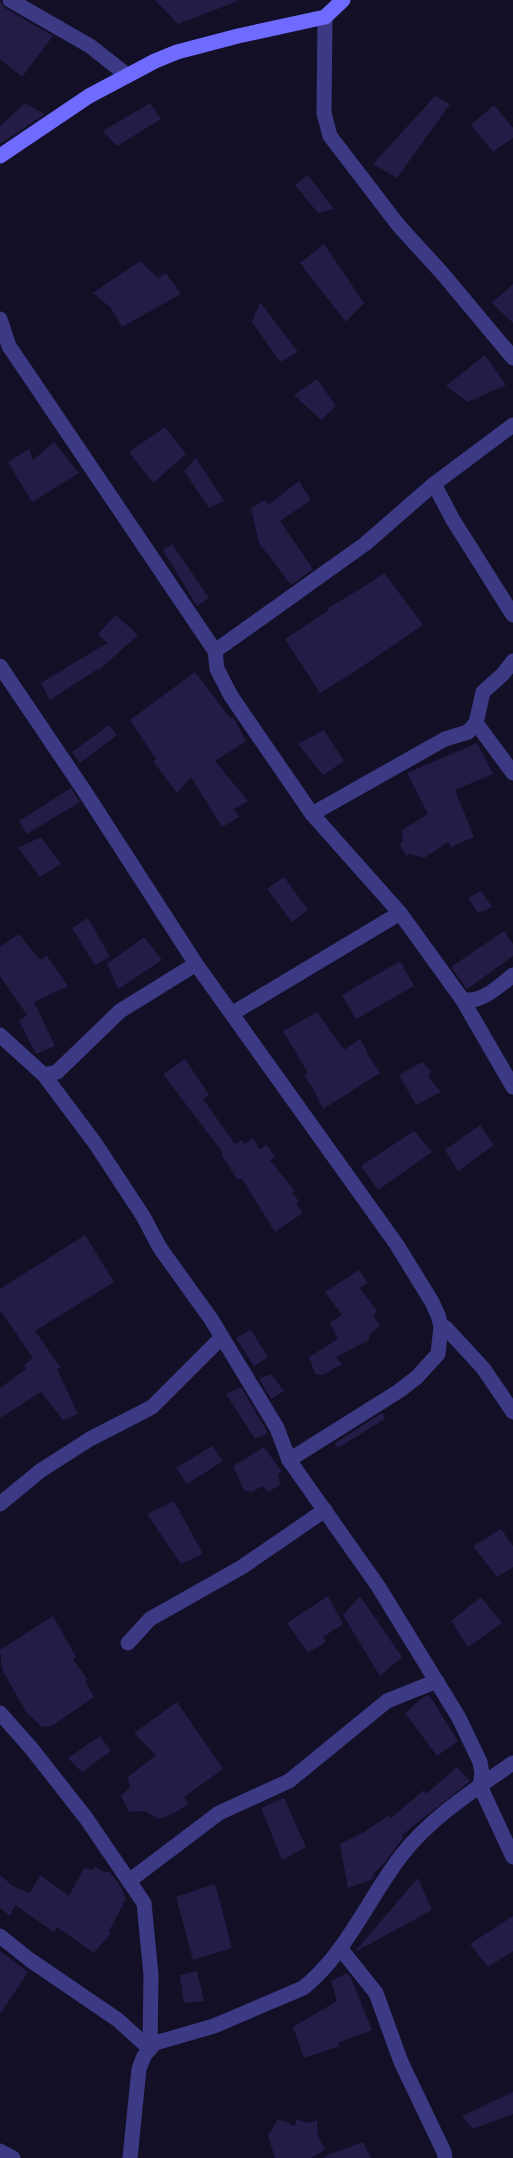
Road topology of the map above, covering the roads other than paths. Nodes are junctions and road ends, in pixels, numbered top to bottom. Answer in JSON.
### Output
{"nodes":[{"id":1,"x":10,"y":0,"type":"edge"},
{"id":2,"x":344,"y":0,"type":"edge"},
{"id":3,"x":325,"y":17,"type":"junction"},
{"id":4,"x":127,"y":75,"type":"junction"},
{"id":5,"x":0,"y":156,"type":"edge"},
{"id":6,"x":0,"y":319,"type":"edge"},
{"id":7,"x":511,"y":354,"type":"edge"},
{"id":8,"x":513,"y":425,"type":"edge"},
{"id":9,"x":434,"y":484,"type":"junction"},
{"id":10,"x":513,"y":615,"type":"edge"},
{"id":11,"x":215,"y":651,"type":"junction"},
{"id":12,"x":513,"y":661,"type":"edge"},
{"id":13,"x":0,"y":666,"type":"edge"},
{"id":14,"x":476,"y":723,"type":"junction"},
{"id":15,"x":513,"y":773,"type":"edge"},
{"id":16,"x":312,"y":814,"type":"junction"},
{"id":17,"x":400,"y":913,"type":"junction"},
{"id":18,"x":196,"y":964,"type":"junction"},
{"id":19,"x":513,"y":975,"type":"edge"},
{"id":20,"x":462,"y":999,"type":"junction"},
{"id":21,"x":233,"y":1013,"type":"junction"},
{"id":22,"x":0,"y":1035,"type":"edge"},
{"id":23,"x":44,"y":1075,"type":"junction"},
{"id":24,"x":513,"y":1087,"type":"edge"},
{"id":25,"x":441,"y":1326,"type":"junction"},
{"id":26,"x":222,"y":1336,"type":"junction"},
{"id":27,"x":513,"y":1412,"type":"edge"},
{"id":28,"x":289,"y":1460,"type":"junction"},
{"id":29,"x":0,"y":1504,"type":"edge"},
{"id":30,"x":326,"y":1510,"type":"junction"},
{"id":31,"x":128,"y":1643,"type":"dead end"},
{"id":32,"x":437,"y":1681,"type":"junction"},
{"id":33,"x":0,"y":1713,"type":"edge"},
{"id":34,"x":513,"y":1763,"type":"edge"},
{"id":35,"x":480,"y":1786,"type":"junction"},
{"id":36,"x":513,"y":1857,"type":"edge"},
{"id":37,"x":129,"y":1881,"type":"junction"},
{"id":38,"x":0,"y":1935,"type":"edge"},
{"id":39,"x":340,"y":1948,"type":"junction"},
{"id":40,"x":150,"y":2049,"type":"junction"},
{"id":41,"x":0,"y":2151,"type":"edge"},
{"id":42,"x":13,"y":2158,"type":"edge"},
{"id":43,"x":129,"y":2158,"type":"edge"},
{"id":44,"x":445,"y":2158,"type":"edge"}],
"edges":[{"from":1,"to":4,"type":"street"},
{"from":2,"to":3,"type":"street"},
{"from":3,"to":4,"type":"street"},
{"from":3,"to":7,"type":"street"},
{"from":4,"to":5,"type":"street"},
{"from":6,"to":11,"type":"street"},
{"from":8,"to":9,"type":"street"},
{"from":9,"to":10,"type":"street"},
{"from":9,"to":11,"type":"street"},
{"from":11,"to":16,"type":"street"},
{"from":12,"to":14,"type":"street"},
{"from":13,"to":18,"type":"street"},
{"from":14,"to":15,"type":"street"},
{"from":14,"to":16,"type":"street"},
{"from":16,"to":17,"type":"street"},
{"from":17,"to":20,"type":"street"},
{"from":17,"to":21,"type":"street"},
{"from":18,"to":21,"type":"street"},
{"from":18,"to":23,"type":"street"},
{"from":19,"to":20,"type":"street"},
{"from":20,"to":24,"type":"street"},
{"from":21,"to":25,"type":"street"},
{"from":22,"to":23,"type":"street"},
{"from":23,"to":26,"type":"street"},
{"from":25,"to":27,"type":"street"},
{"from":25,"to":28,"type":"street"},
{"from":26,"to":28,"type":"street"},
{"from":26,"to":29,"type":"street"},
{"from":28,"to":30,"type":"street"},
{"from":30,"to":31,"type":"street"},
{"from":30,"to":32,"type":"street"},
{"from":32,"to":35,"type":"street"},
{"from":32,"to":37,"type":"street"},
{"from":33,"to":37,"type":"street"},
{"from":34,"to":35,"type":"street"},
{"from":35,"to":36,"type":"street"},
{"from":35,"to":39,"type":"street"},
{"from":37,"to":40,"type":"street"},
{"from":38,"to":40,"type":"street"},
{"from":39,"to":40,"type":"street"},
{"from":39,"to":44,"type":"street"},
{"from":40,"to":43,"type":"street"},
{"from":41,"to":42,"type":"street"}]}
